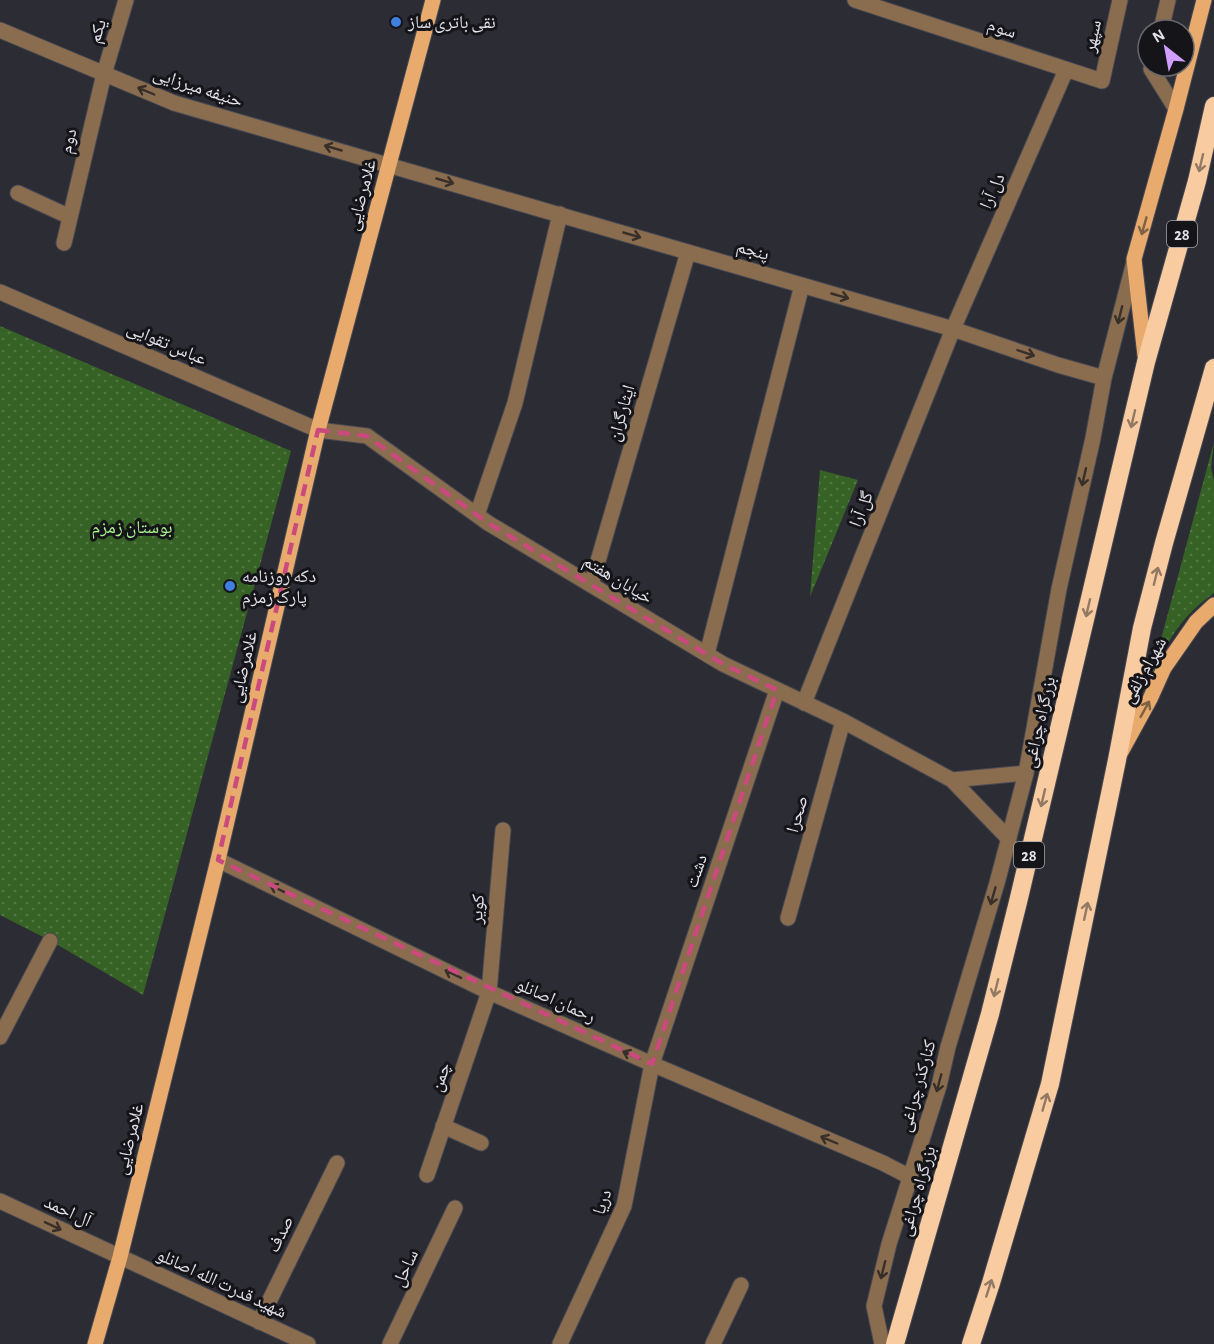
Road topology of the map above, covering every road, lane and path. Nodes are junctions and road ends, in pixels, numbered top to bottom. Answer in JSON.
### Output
{"nodes":[{"id":1,"x":126,"y":0,"type":"edge"},
{"id":2,"x":434,"y":0,"type":"edge"},
{"id":3,"x":855,"y":0,"type":"edge"},
{"id":4,"x":1120,"y":0,"type":"edge"},
{"id":5,"x":1168,"y":0,"type":"edge"},
{"id":6,"x":1204,"y":0,"type":"edge"},
{"id":7,"x":1164,"y":18,"type":"edge"},
{"id":8,"x":0,"y":30,"type":"edge"},
{"id":9,"x":1066,"y":70,"type":"junction"},
{"id":10,"x":104,"y":74,"type":"junction"},
{"id":11,"x":1157,"y":78,"type":"edge"},
{"id":12,"x":1102,"y":81,"type":"joint"},
{"id":13,"x":1214,"y":106,"type":"edge"},
{"id":14,"x":1176,"y":109,"type":"junction"},
{"id":15,"x":389,"y":164,"type":"junction"},
{"id":16,"x":18,"y":193,"type":"dead end"},
{"id":17,"x":560,"y":214,"type":"junction"},
{"id":18,"x":70,"y":217,"type":"junction"},
{"id":19,"x":64,"y":243,"type":"dead end"},
{"id":20,"x":688,"y":252,"type":"junction"},
{"id":21,"x":1134,"y":259,"type":"junction"},
{"id":22,"x":802,"y":285,"type":"junction"},
{"id":23,"x":0,"y":292,"type":"edge"},
{"id":24,"x":953,"y":328,"type":"junction"},
{"id":25,"x":1146,"y":362,"type":"junction"},
{"id":26,"x":1213,"y":374,"type":"edge"},
{"id":27,"x":1104,"y":378,"type":"junction"},
{"id":28,"x":318,"y":430,"type":"junction"},
{"id":29,"x":477,"y":515,"type":"junction"},
{"id":30,"x":591,"y":585,"type":"junction"},
{"id":31,"x":1214,"y":605,"type":"edge"},
{"id":32,"x":706,"y":654,"type":"junction"},
{"id":33,"x":777,"y":690,"type":"junction"},
{"id":34,"x":804,"y":703,"type":"junction"},
{"id":35,"x":843,"y":721,"type":"junction"},
{"id":36,"x":1117,"y":760,"type":"junction"},
{"id":37,"x":1026,"y":772,"type":"junction"},
{"id":38,"x":952,"y":780,"type":"junction"},
{"id":39,"x":503,"y":830,"type":"dead end"},
{"id":40,"x":1009,"y":839,"type":"junction"},
{"id":41,"x":218,"y":860,"type":"junction"},
{"id":42,"x":788,"y":918,"type":"dead end"},
{"id":43,"x":51,"y":941,"type":"dead end"},
{"id":44,"x":489,"y":992,"type":"junction"},
{"id":45,"x":2,"y":1028,"type":"edge"},
{"id":46,"x":652,"y":1064,"type":"junction"},
{"id":47,"x":443,"y":1126,"type":"junction"},
{"id":48,"x":481,"y":1143,"type":"dead end"},
{"id":49,"x":337,"y":1163,"type":"dead end"},
{"id":50,"x":427,"y":1175,"type":"dead end"},
{"id":51,"x":910,"y":1177,"type":"junction"},
{"id":52,"x":0,"y":1201,"type":"edge"},
{"id":53,"x":455,"y":1208,"type":"dead end"},
{"id":54,"x":120,"y":1257,"type":"junction"},
{"id":55,"x":741,"y":1285,"type":"dead end"},
{"id":56,"x":259,"y":1322,"type":"junction"},
{"id":57,"x":95,"y":1344,"type":"edge"},
{"id":58,"x":308,"y":1344,"type":"edge"},
{"id":59,"x":390,"y":1344,"type":"edge"},
{"id":60,"x":560,"y":1344,"type":"edge"},
{"id":61,"x":713,"y":1344,"type":"edge"},
{"id":62,"x":882,"y":1344,"type":"edge"},
{"id":63,"x":895,"y":1344,"type":"edge"},
{"id":64,"x":971,"y":1344,"type":"edge"}],
"edges":[{"from":1,"to":10,"type":"street","name":"یکم"},
{"from":2,"to":15,"type":"main road","name":"غلامرضایی"},
{"from":3,"to":9,"type":"street","name":"سوم"},
{"from":4,"to":12,"type":"street","name":"سپهر"},
{"from":5,"to":7,"type":"street"},
{"from":6,"to":14,"type":"main road"},
{"from":8,"to":10,"type":"street","name":"حنیفه میرزایی"},
{"from":9,"to":12,"type":"street","name":"سوم"},
{"from":9,"to":24,"type":"street","name":"دل آرا"},
{"from":15,"to":10,"type":"street","name":"حنیفه میرزایی","one_way":true},
{"from":10,"to":18,"type":"street","name":"دوم"},
{"from":11,"to":14,"type":"street"},
{"from":13,"to":25,"type":"highway","name":"بزرگراه چراغی","number":"28","one_way":true},
{"from":14,"to":21,"type":"main road","one_way":true},
{"from":15,"to":17,"type":"street","name":"پنجم","one_way":true},
{"from":15,"to":28,"type":"main road","name":"غلامرضایی"},
{"from":16,"to":18,"type":"street"},
{"from":17,"to":20,"type":"street","name":"پنجم","one_way":true},
{"from":17,"to":29,"type":"street"},
{"from":18,"to":19,"type":"street","name":"دوم"},
{"from":20,"to":22,"type":"street","name":"پنجم"},
{"from":20,"to":30,"type":"street","name":"ایثارگران"},
{"from":21,"to":25,"type":"main road"},
{"from":21,"to":27,"type":"street","name":"کنارکذر چراغی","one_way":true},
{"from":22,"to":24,"type":"street","name":"پنجم","one_way":true},
{"from":22,"to":32,"type":"street"},
{"from":23,"to":28,"type":"street","name":"عباس تقوایی"},
{"from":24,"to":27,"type":"street","name":"پنجم","one_way":true},
{"from":24,"to":34,"type":"street","name":"گل آرا"},
{"from":25,"to":63,"type":"highway","name":"بزرگراه چراغی","number":"28","one_way":true},
{"from":36,"to":26,"type":"highway","one_way":true},
{"from":27,"to":37,"type":"street","name":"کنارکذر چراغی","one_way":true},
{"from":28,"to":29,"type":"street","name":"خیابان هفتم"},
{"from":28,"to":41,"type":"main road","name":"غلامرضایی"},
{"from":29,"to":30,"type":"street","name":"خیابان هفتم"},
{"from":30,"to":32,"type":"street","name":"خیابان هفتم"},
{"from":36,"to":31,"type":"main road","name":"شهرام زلفی","one_way":true},
{"from":32,"to":33,"type":"street","name":"خیابان هفتم"},
{"from":33,"to":34,"type":"street","name":"خیابان هفتم"},
{"from":33,"to":46,"type":"street","name":"دشت"},
{"from":34,"to":35,"type":"street","name":"خیابان هفتم"},
{"from":35,"to":38,"type":"street","name":"خیابان هفتم"},
{"from":35,"to":42,"type":"street","name":"صحرا"},
{"from":64,"to":36,"type":"highway","one_way":true},
{"from":37,"to":38,"type":"street"},
{"from":37,"to":40,"type":"street","name":"کنارکذر چراغی"},
{"from":38,"to":40,"type":"street","name":"خیابان هفتم"},
{"from":39,"to":44,"type":"street","name":"کویر"},
{"from":40,"to":51,"type":"street","name":"کنارکذر چراغی","one_way":true},
{"from":44,"to":41,"type":"street","name":"رحمان اصانلو","one_way":true},
{"from":41,"to":54,"type":"main road","name":"غلامرضایی"},
{"from":43,"to":45,"type":"street"},
{"from":46,"to":44,"type":"street","name":"رحمان اصانلو","one_way":true},
{"from":44,"to":47,"type":"street","name":"چمن"},
{"from":51,"to":46,"type":"street","name":"رحمان اصانلو","one_way":true},
{"from":46,"to":60,"type":"street","name":"دریا"},
{"from":47,"to":48,"type":"street"},
{"from":47,"to":50,"type":"street","name":"چمن"},
{"from":49,"to":56,"type":"street","name":"صدف"},
{"from":51,"to":62,"type":"street","name":"کنارکذر چراغی","one_way":true},
{"from":52,"to":54,"type":"street","name":"آل احمد","one_way":true},
{"from":53,"to":59,"type":"street","name":"ساحل"},
{"from":54,"to":56,"type":"street","name":"شهید قدرت الله اصانلو"},
{"from":54,"to":57,"type":"main road","name":"غلامرضایی"},
{"from":55,"to":61,"type":"street"},
{"from":56,"to":58,"type":"street","name":"شهید قدرت الله اصانلو"}]}
